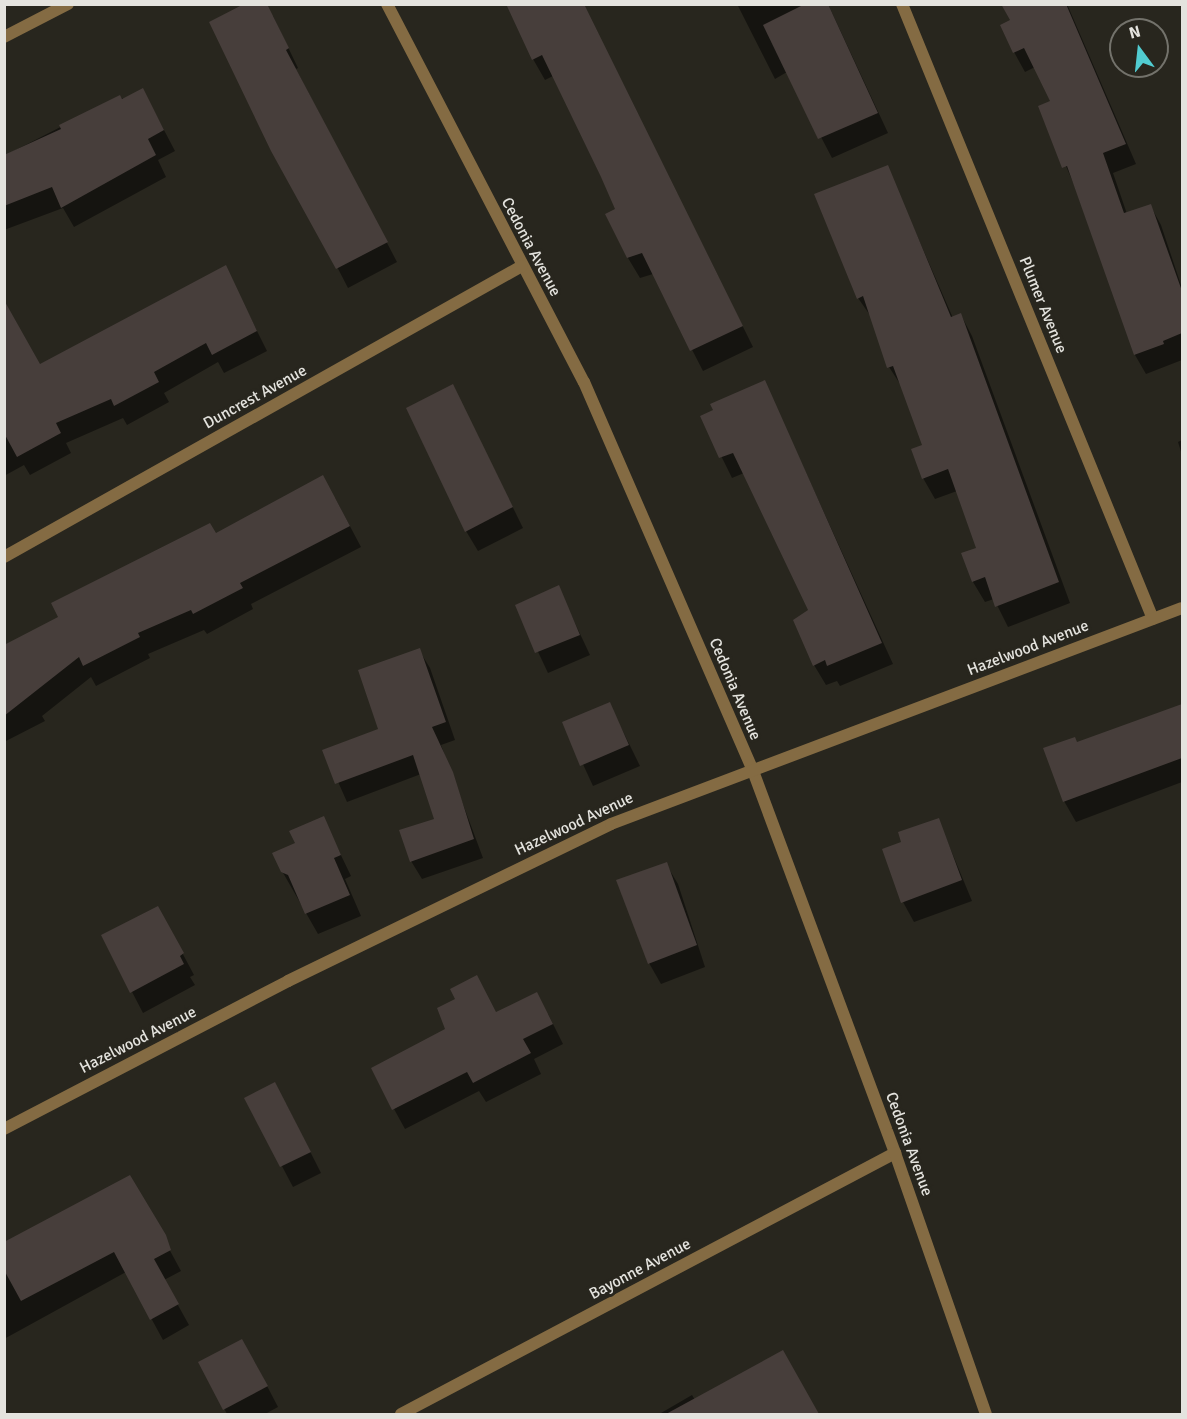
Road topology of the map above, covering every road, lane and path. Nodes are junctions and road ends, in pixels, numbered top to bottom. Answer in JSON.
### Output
{"nodes":[{"id":1,"x":68,"y":4,"type":"edge"},
{"id":2,"x":387,"y":4,"type":"edge"},
{"id":3,"x":902,"y":4,"type":"edge"},
{"id":4,"x":4,"y":37,"type":"edge"},
{"id":5,"x":522,"y":266,"type":"junction"},
{"id":6,"x":4,"y":556,"type":"edge"},
{"id":7,"x":1182,"y":608,"type":"edge"},
{"id":8,"x":1153,"y":619,"type":"junction"},
{"id":9,"x":753,"y":771,"type":"junction"},
{"id":10,"x":4,"y":1129,"type":"edge"},
{"id":11,"x":895,"y":1153,"type":"junction"},
{"id":12,"x":401,"y":1414,"type":"edge"},
{"id":13,"x":986,"y":1414,"type":"edge"}],
"edges":[{"from":1,"to":4,"type":"street"},
{"from":2,"to":5,"type":"street","name":"Cedonia Avenue"},
{"from":3,"to":8,"type":"street","name":"Plumer Avenue"},
{"from":5,"to":6,"type":"street","name":"Duncrest Avenue"},
{"from":5,"to":9,"type":"street","name":"Cedonia Avenue"},
{"from":7,"to":8,"type":"street","name":"Hazelwood Avenue"},
{"from":8,"to":9,"type":"street","name":"Hazelwood Avenue"},
{"from":9,"to":10,"type":"street","name":"Hazelwood Avenue"},
{"from":9,"to":11,"type":"street","name":"Cedonia Avenue"},
{"from":11,"to":12,"type":"street","name":"Bayonne Avenue"},
{"from":11,"to":13,"type":"street","name":"Cedonia Avenue"}]}
